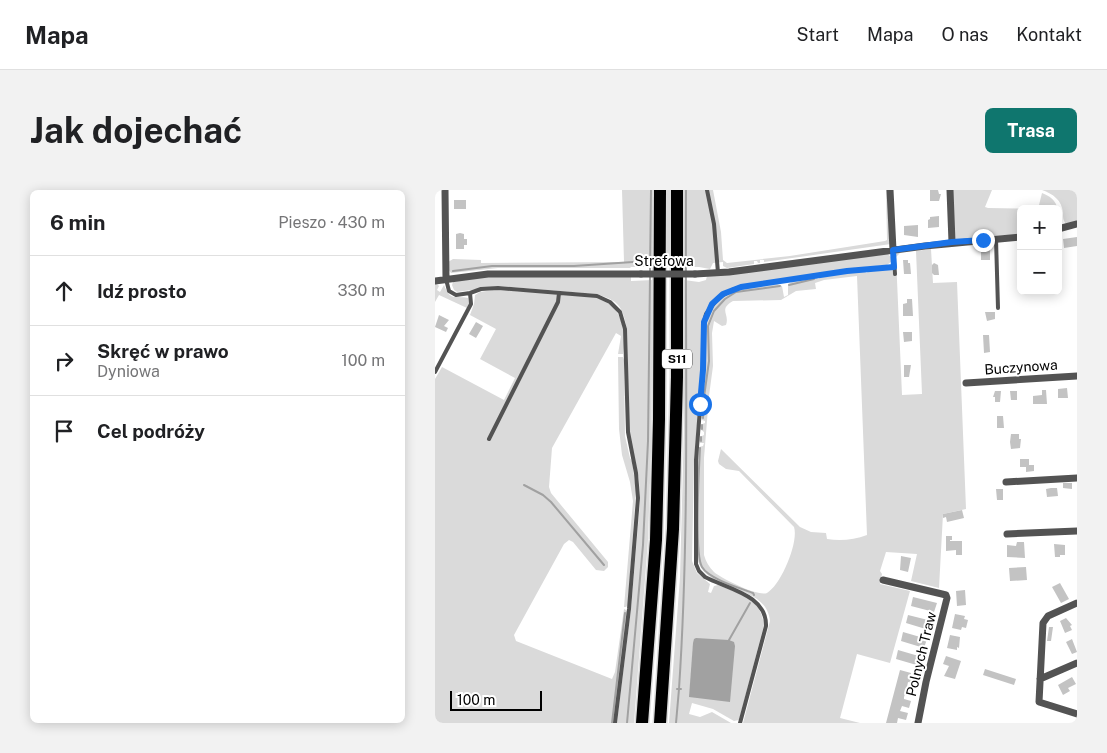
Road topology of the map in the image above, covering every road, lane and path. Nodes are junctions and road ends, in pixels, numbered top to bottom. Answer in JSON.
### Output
{"nodes":[{"id":1,"x":445,"y":190,"type":"edge"},
{"id":2,"x":660,"y":190,"type":"edge"},
{"id":3,"x":677,"y":190,"type":"edge"},
{"id":4,"x":707,"y":190,"type":"edge"},
{"id":5,"x":890,"y":190,"type":"edge"},
{"id":6,"x":950,"y":190,"type":"edge"},
{"id":7,"x":1077,"y":224,"type":"edge"},
{"id":8,"x":1062,"y":228,"type":"edge"},
{"id":9,"x":1017,"y":237,"type":"edge"},
{"id":10,"x":996,"y":239,"type":"junction"},
{"id":11,"x":952,"y":242,"type":"junction"},
{"id":12,"x":893,"y":250,"type":"junction"},
{"id":13,"x":894,"y":267,"type":"junction"},
{"id":14,"x":718,"y":273,"type":"junction"},
{"id":15,"x":895,"y":274,"type":"dead end"},
{"id":16,"x":446,"y":279,"type":"junction"},
{"id":17,"x":435,"y":282,"type":"edge"},
{"id":18,"x":470,"y":293,"type":"junction"},
{"id":19,"x":559,"y":293,"type":"junction"},
{"id":20,"x":998,"y":308,"type":"dead end"},
{"id":21,"x":435,"y":372,"type":"edge"},
{"id":22,"x":1077,"y":376,"type":"edge"},
{"id":23,"x":966,"y":383,"type":"dead end"},
{"id":24,"x":489,"y":439,"type":"dead end"},
{"id":25,"x":1077,"y":478,"type":"edge"},
{"id":26,"x":1006,"y":482,"type":"dead end"},
{"id":27,"x":1077,"y":531,"type":"edge"},
{"id":28,"x":1007,"y":534,"type":"dead end"},
{"id":29,"x":883,"y":580,"type":"dead end"},
{"id":30,"x":1077,"y":603,"type":"edge"},
{"id":31,"x":1077,"y":662,"type":"edge"},
{"id":32,"x":1040,"y":679,"type":"junction"},
{"id":33,"x":1077,"y":714,"type":"edge"},
{"id":34,"x":615,"y":723,"type":"edge"},
{"id":35,"x":642,"y":723,"type":"edge"},
{"id":36,"x":660,"y":723,"type":"edge"},
{"id":37,"x":739,"y":723,"type":"edge"},
{"id":38,"x":918,"y":723,"type":"edge"}],
"edges":[{"from":1,"to":16,"type":"street"},
{"from":2,"to":35,"type":"highway","number":"S11"},
{"from":3,"to":36,"type":"highway","number":"S11"},
{"from":4,"to":14,"type":"lane"},
{"from":5,"to":12,"type":"street"},
{"from":6,"to":11,"type":"street"},
{"from":7,"to":8,"type":"street"},
{"from":9,"to":10,"type":"street","name":"Strefowa"},
{"from":10,"to":11,"type":"street","name":"Strefowa"},
{"from":10,"to":20,"type":"lane"},
{"from":11,"to":12,"type":"street","name":"Strefowa"},
{"from":12,"to":13,"type":"lane"},
{"from":12,"to":14,"type":"street","name":"Strefowa"},
{"from":13,"to":15,"type":"lane"},
{"from":13,"to":37,"type":"lane"},
{"from":14,"to":16,"type":"street","name":"Strefowa","bridge":true},
{"from":16,"to":17,"type":"street","name":"Strefowa"},
{"from":16,"to":18,"type":"lane"},
{"from":18,"to":19,"type":"lane"},
{"from":18,"to":21,"type":"lane"},
{"from":19,"to":24,"type":"lane"},
{"from":19,"to":34,"type":"lane"},
{"from":22,"to":23,"type":"street","name":"Buczynowa"},
{"from":25,"to":26,"type":"street"},
{"from":27,"to":28,"type":"street"},
{"from":29,"to":38,"type":"street","name":"Polnych Traw"},
{"from":30,"to":32,"type":"street"},
{"from":31,"to":32,"type":"street"},
{"from":32,"to":33,"type":"street"}]}
